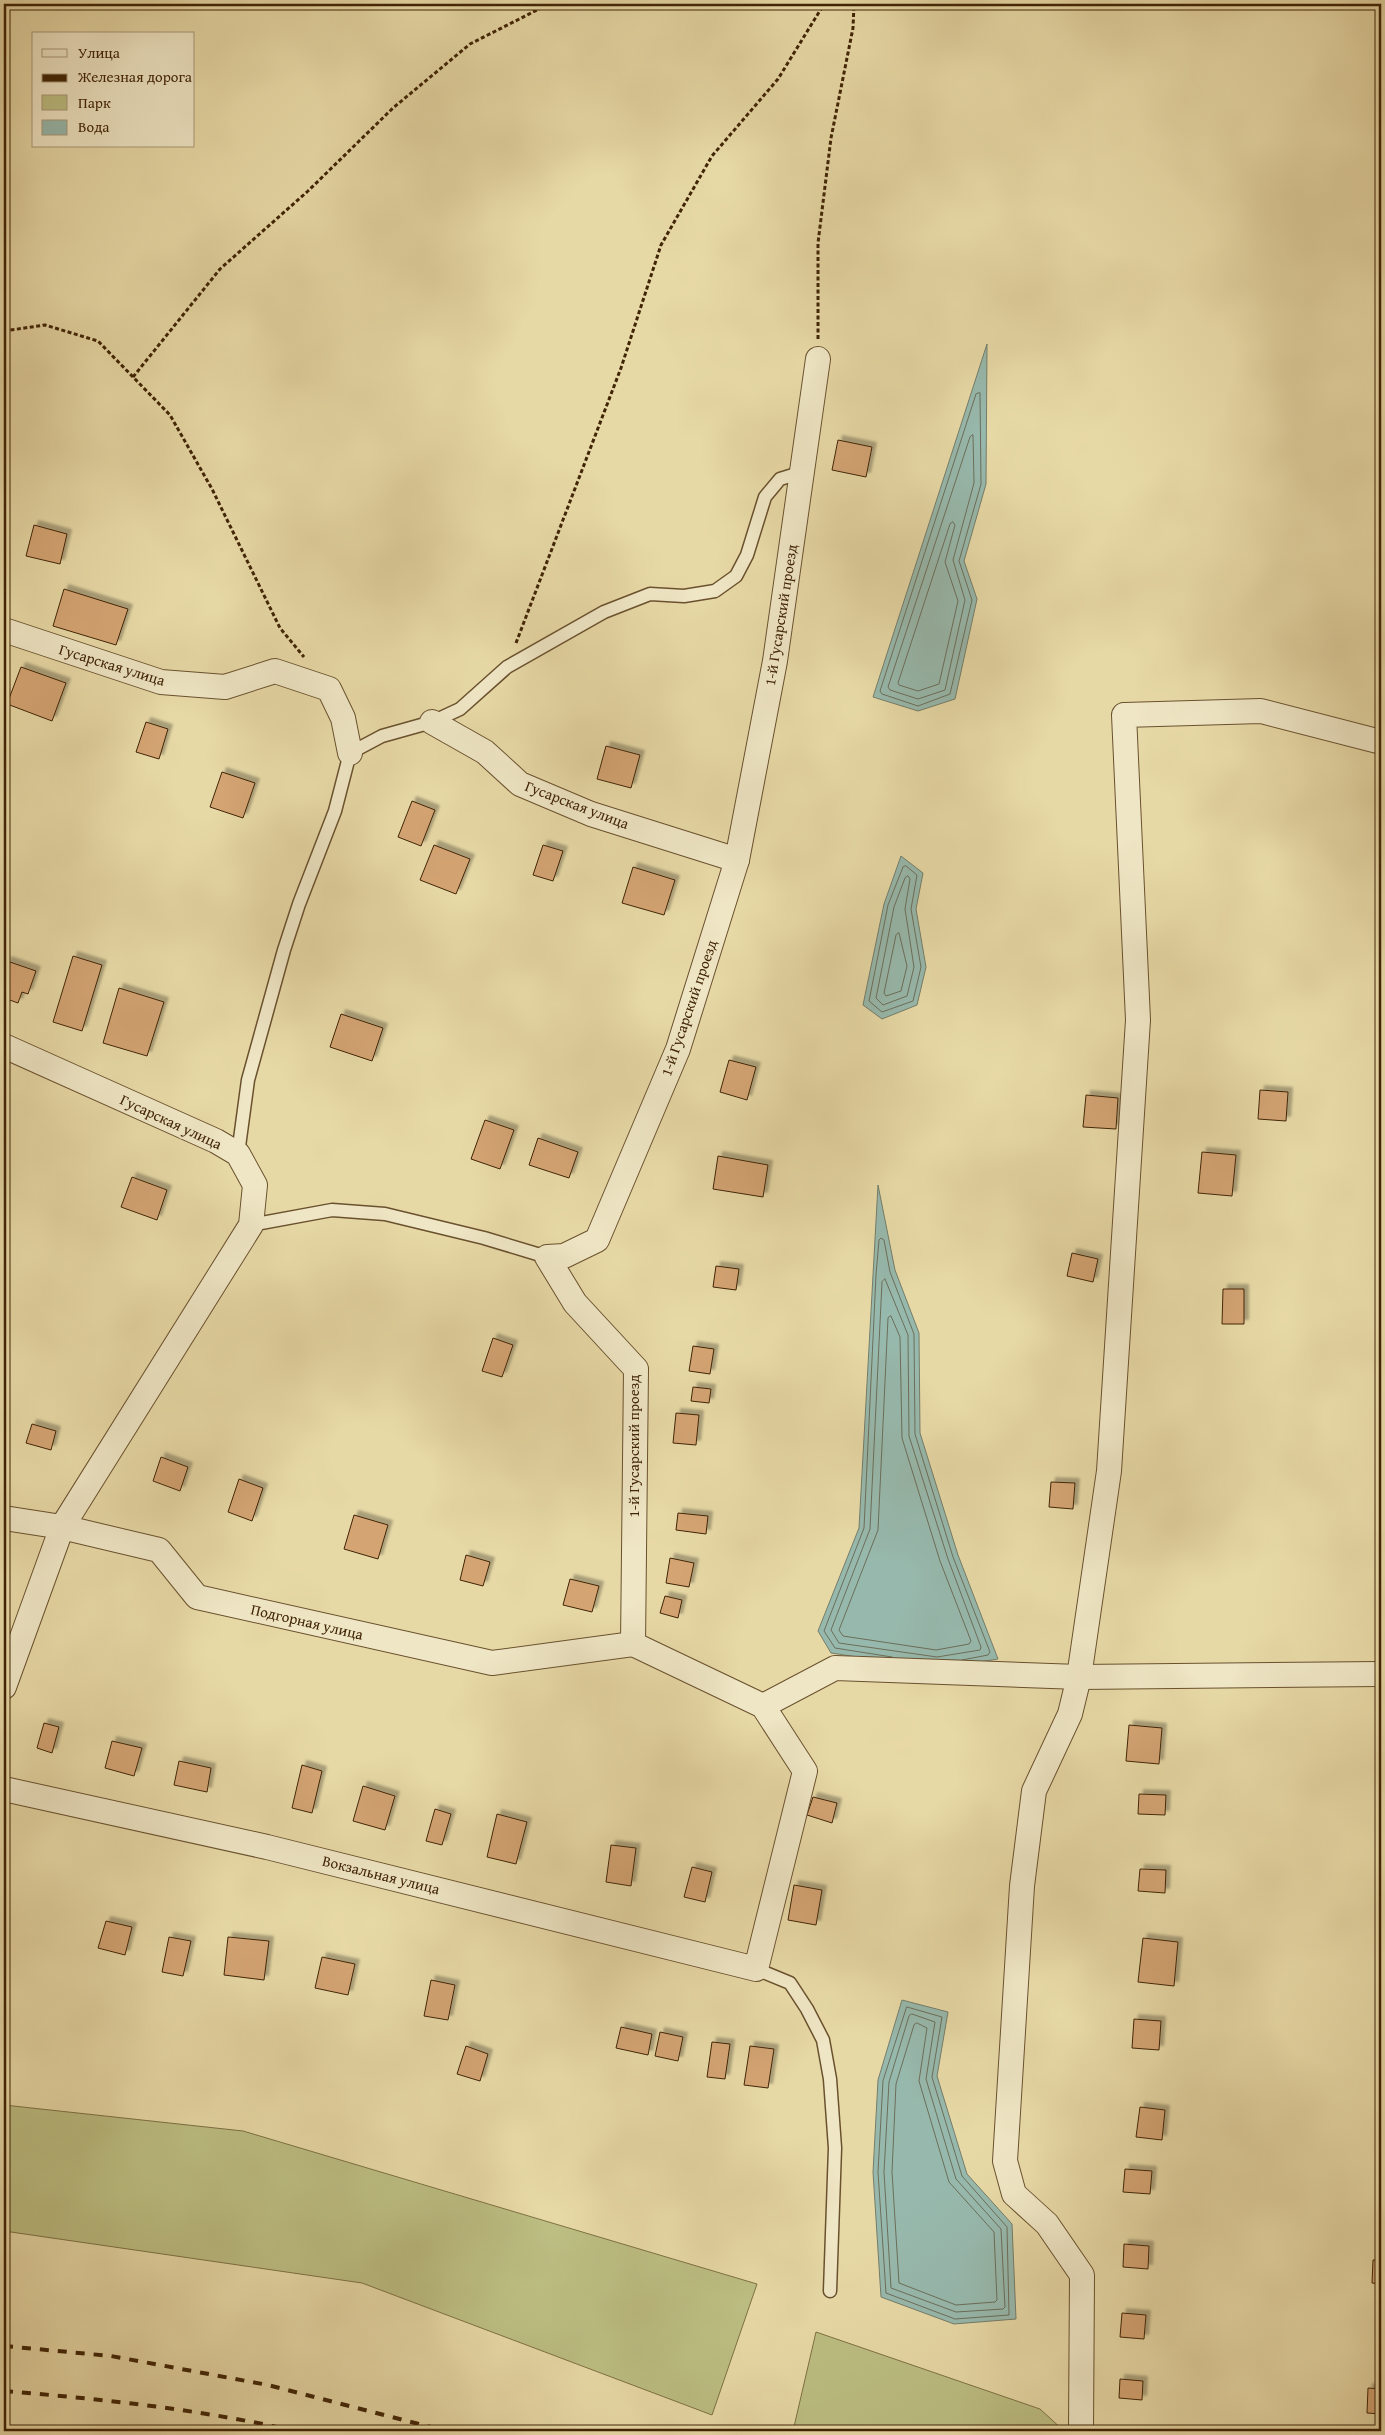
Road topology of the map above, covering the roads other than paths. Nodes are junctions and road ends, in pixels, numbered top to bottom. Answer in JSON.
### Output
{"nodes":[{"id":1,"x":818,"y":359,"type":"road end"},
{"id":2,"x":803,"y":472,"type":"junction"},
{"id":3,"x":4,"y":630,"type":"edge"},
{"id":4,"x":432,"y":722,"type":"junction"},
{"id":5,"x":1381,"y":742,"type":"edge"},
{"id":6,"x":350,"y":753,"type":"junction"},
{"id":7,"x":737,"y":860,"type":"junction"},
{"id":8,"x":4,"y":1046,"type":"edge"},
{"id":9,"x":238,"y":1154,"type":"junction"},
{"id":10,"x":251,"y":1226,"type":"junction"},
{"id":11,"x":546,"y":1257,"type":"junction"},
{"id":12,"x":4,"y":1518,"type":"edge"},
{"id":13,"x":62,"y":1527,"type":"junction"},
{"id":14,"x":633,"y":1644,"type":"junction"},
{"id":15,"x":1381,"y":1674,"type":"edge"},
{"id":16,"x":1079,"y":1677,"type":"junction"},
{"id":17,"x":4,"y":1686,"type":"edge"},
{"id":18,"x":763,"y":1706,"type":"junction"},
{"id":19,"x":4,"y":1788,"type":"edge"},
{"id":20,"x":756,"y":1969,"type":"junction"},
{"id":21,"x":830,"y":2291,"type":"dead end"},
{"id":22,"x":1081,"y":2431,"type":"edge"}],
"edges":[{"from":1,"to":2,"type":"street","name":"1-й Гусарский проезд"},
{"from":2,"to":4,"type":"lane"},
{"from":2,"to":7,"type":"street","name":"1-й Гусарский проезд"},
{"from":3,"to":6,"type":"street","name":"Гусарская улица"},
{"from":4,"to":6,"type":"lane"},
{"from":4,"to":7,"type":"street","name":"Гусарская улица"},
{"from":5,"to":16,"type":"street"},
{"from":6,"to":9,"type":"lane"},
{"from":7,"to":11,"type":"street","name":"1-й Гусарский проезд"},
{"from":8,"to":9,"type":"street","name":"Гусарская улица"},
{"from":9,"to":10,"type":"street","name":"Гусарская улица"},
{"from":10,"to":11,"type":"lane"},
{"from":10,"to":13,"type":"street"},
{"from":11,"to":14,"type":"street","name":"1-й Гусарский проезд"},
{"from":12,"to":13,"type":"street","name":"Подгорная улица"},
{"from":13,"to":14,"type":"street","name":"Подгорная улица"},
{"from":13,"to":17,"type":"street"},
{"from":14,"to":18,"type":"street"},
{"from":15,"to":16,"type":"street"},
{"from":16,"to":18,"type":"street"},
{"from":16,"to":22,"type":"street"},
{"from":18,"to":20,"type":"street"},
{"from":19,"to":20,"type":"street","name":"Вокзальная улица"},
{"from":20,"to":21,"type":"lane"}]}
